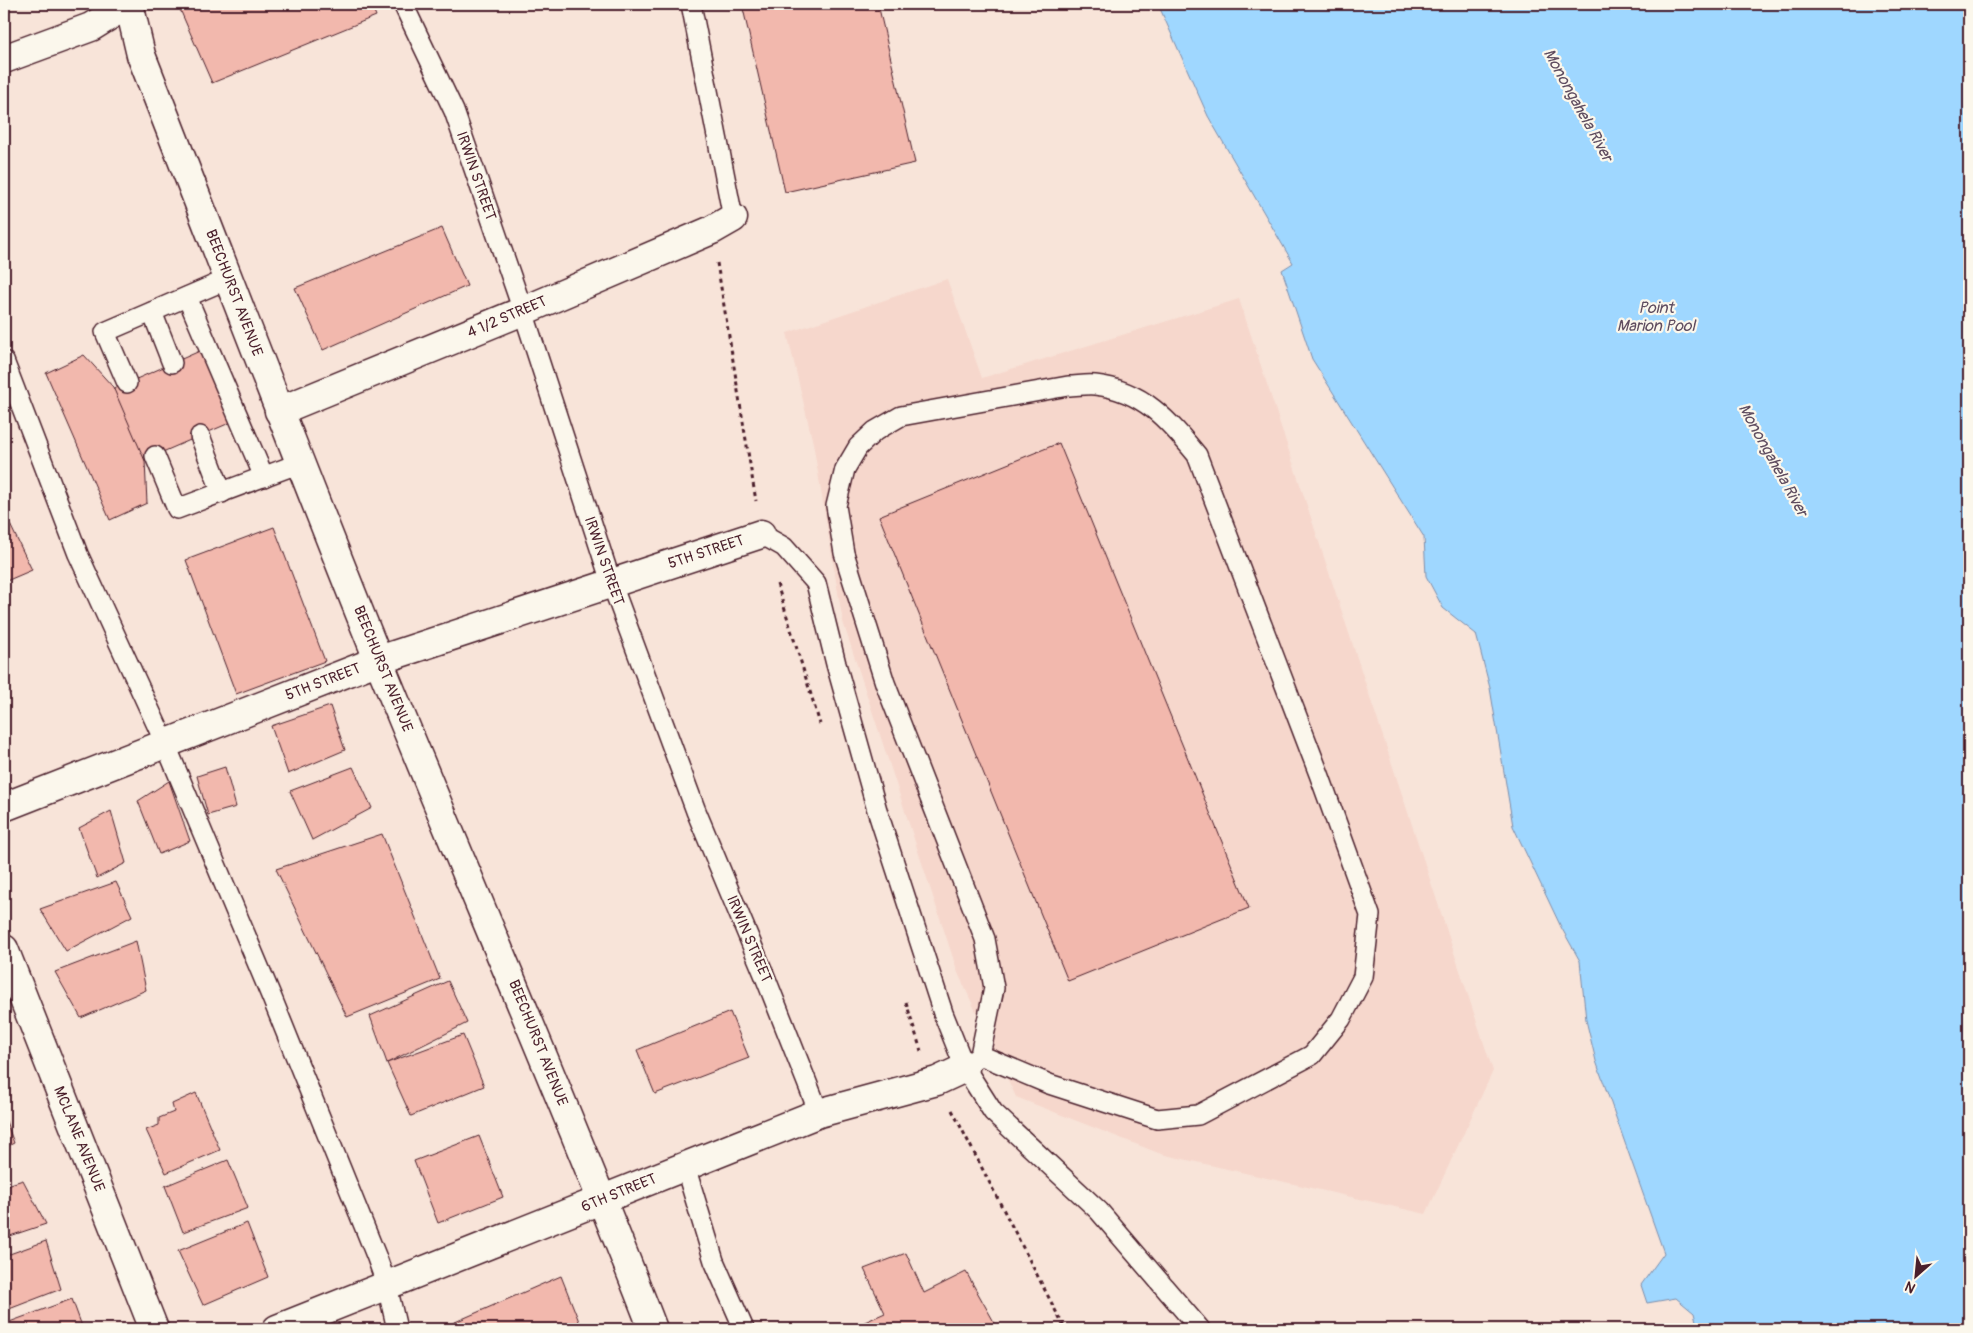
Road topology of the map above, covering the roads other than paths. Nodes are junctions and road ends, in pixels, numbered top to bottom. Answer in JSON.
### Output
{"nodes":[{"id":1,"x":129,"y":4,"type":"edge"},
{"id":2,"x":403,"y":4,"type":"edge"},
{"id":3,"x":691,"y":4,"type":"edge"},
{"id":4,"x":4,"y":59,"type":"edge"},
{"id":5,"x":733,"y":218,"type":"joint"},
{"id":6,"x":228,"y":278,"type":"junction"},
{"id":7,"x":187,"y":297,"type":"junction"},
{"id":8,"x":523,"y":311,"type":"junction"},
{"id":9,"x":152,"y":312,"type":"junction"},
{"id":10,"x":4,"y":361,"type":"edge"},
{"id":11,"x":172,"y":363,"type":"dead end"},
{"id":12,"x":127,"y":383,"type":"dead end"},
{"id":13,"x":279,"y":410,"type":"junction"},
{"id":14,"x":200,"y":436,"type":"dead end"},
{"id":15,"x":155,"y":456,"type":"dead end"},
{"id":16,"x":300,"y":463,"type":"junction"},
{"id":17,"x":264,"y":477,"type":"junction"},
{"id":18,"x":222,"y":493,"type":"junction"},
{"id":19,"x":761,"y":534,"type":"joint"},
{"id":20,"x":611,"y":582,"type":"junction"},
{"id":21,"x":378,"y":660,"type":"junction"},
{"id":22,"x":166,"y":743,"type":"junction"},
{"id":23,"x":4,"y":807,"type":"edge"},
{"id":24,"x":4,"y":949,"type":"edge"},
{"id":25,"x":972,"y":1061,"type":"junction"},
{"id":26,"x":819,"y":1113,"type":"junction"},
{"id":27,"x":685,"y":1166,"type":"junction"},
{"id":28,"x":603,"y":1199,"type":"junction"},
{"id":29,"x":387,"y":1286,"type":"junction"},
{"id":30,"x":154,"y":1329,"type":"edge"},
{"id":31,"x":277,"y":1329,"type":"edge"},
{"id":32,"x":397,"y":1329,"type":"edge"},
{"id":33,"x":653,"y":1329,"type":"edge"},
{"id":34,"x":744,"y":1329,"type":"edge"},
{"id":35,"x":1200,"y":1329,"type":"edge"}],
"edges":[{"from":1,"to":4,"type":"street"},
{"from":1,"to":6,"type":"street","name":"BEECHURST AVENUE"},
{"from":2,"to":8,"type":"lane","name":"IRWIN STREET"},
{"from":3,"to":5,"type":"lane"},
{"from":5,"to":8,"type":"street","name":"4 1/2 STREET"},
{"from":6,"to":7,"type":"lane"},
{"from":6,"to":13,"type":"street","name":"BEECHURST AVENUE"},
{"from":7,"to":9,"type":"lane"},
{"from":7,"to":17,"type":"lane"},
{"from":8,"to":13,"type":"street","name":"4 1/2 STREET"},
{"from":8,"to":20,"type":"lane","name":"IRWIN STREET"},
{"from":9,"to":11,"type":"lane"},
{"from":9,"to":12,"type":"lane"},
{"from":10,"to":22,"type":"lane"},
{"from":13,"to":16,"type":"street","name":"BEECHURST AVENUE"},
{"from":14,"to":18,"type":"lane"},
{"from":15,"to":18,"type":"lane"},
{"from":16,"to":17,"type":"lane"},
{"from":16,"to":21,"type":"street","name":"BEECHURST AVENUE"},
{"from":17,"to":18,"type":"lane"},
{"from":19,"to":20,"type":"street","name":"5TH STREET"},
{"from":19,"to":25,"type":"lane"},
{"from":20,"to":21,"type":"street","name":"5TH STREET"},
{"from":20,"to":26,"type":"lane","name":"IRWIN STREET"},
{"from":21,"to":22,"type":"street","name":"5TH STREET"},
{"from":21,"to":28,"type":"street","name":"BEECHURST AVENUE"},
{"from":22,"to":23,"type":"street","name":"5TH STREET"},
{"from":22,"to":29,"type":"lane"},
{"from":24,"to":30,"type":"street","name":"MCLANE AVENUE"},
{"from":25,"to":25,"type":"lane"},
{"from":25,"to":26,"type":"street","name":"6TH STREET"},
{"from":25,"to":35,"type":"lane"},
{"from":26,"to":27,"type":"street","name":"6TH STREET"},
{"from":27,"to":28,"type":"street","name":"6TH STREET"},
{"from":27,"to":34,"type":"lane"},
{"from":28,"to":29,"type":"street","name":"6TH STREET"},
{"from":28,"to":33,"type":"street","name":"BEECHURST AVENUE"},
{"from":29,"to":31,"type":"street","name":"6TH STREET"},
{"from":29,"to":32,"type":"lane"}]}
